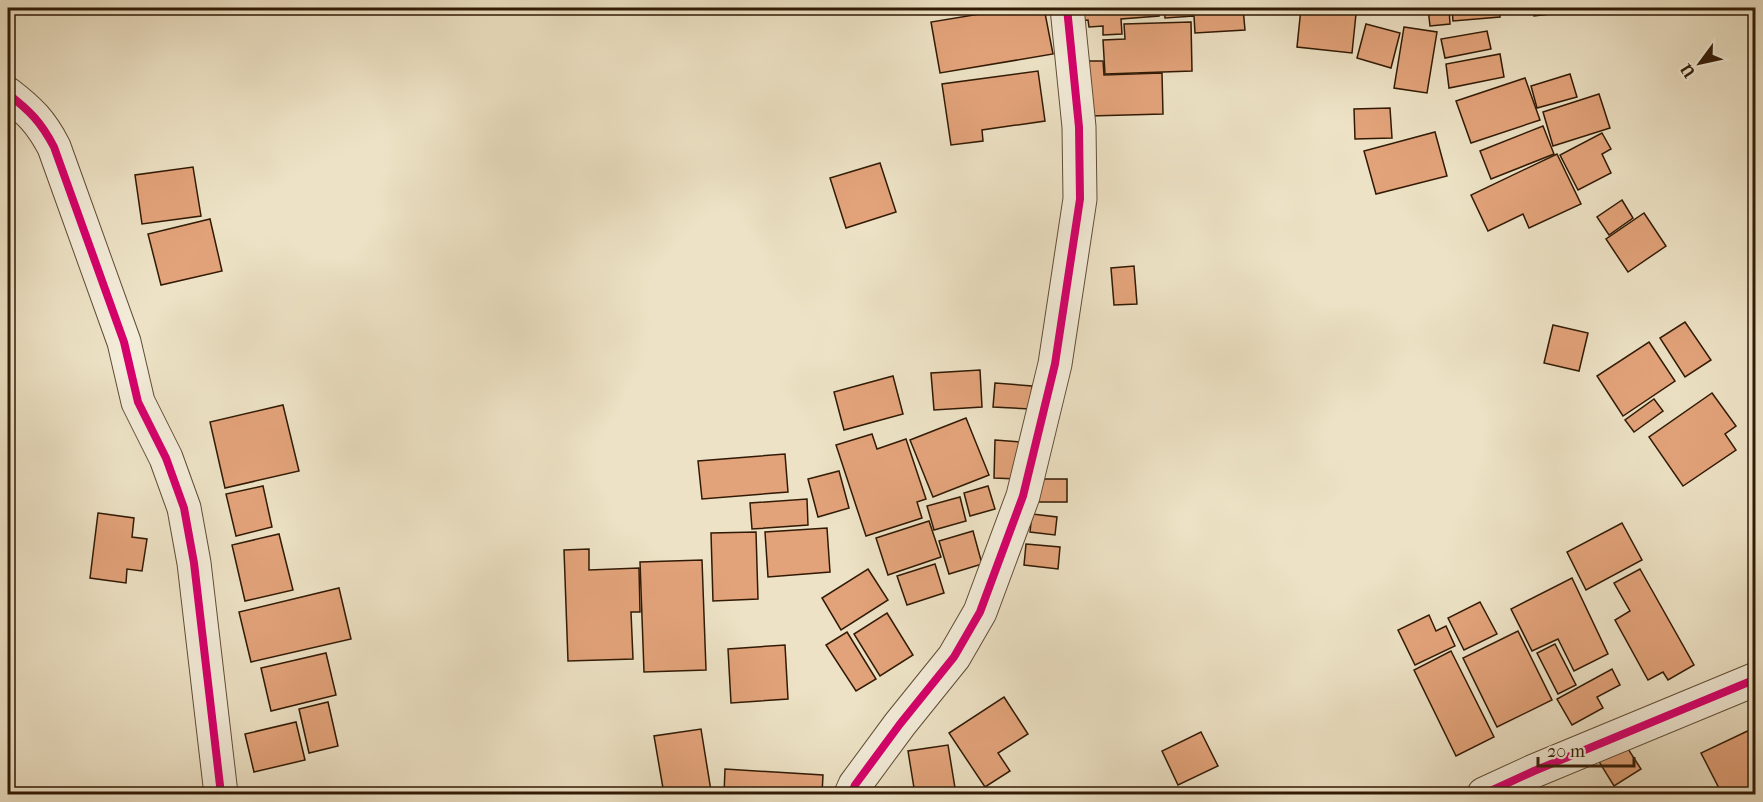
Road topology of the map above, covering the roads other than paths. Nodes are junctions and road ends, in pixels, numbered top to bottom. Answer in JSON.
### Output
{"nodes":[{"id":1,"x":1067,"y":8,"type":"edge"},
{"id":2,"x":8,"y":94,"type":"edge"},
{"id":3,"x":1755,"y":679,"type":"edge"},
{"id":4,"x":221,"y":795,"type":"edge"},
{"id":5,"x":850,"y":795,"type":"edge"},
{"id":6,"x":1484,"y":795,"type":"edge"}],
"edges":[{"from":1,"to":5,"type":"street"},
{"from":2,"to":4,"type":"street"},
{"from":3,"to":6,"type":"street"}]}
